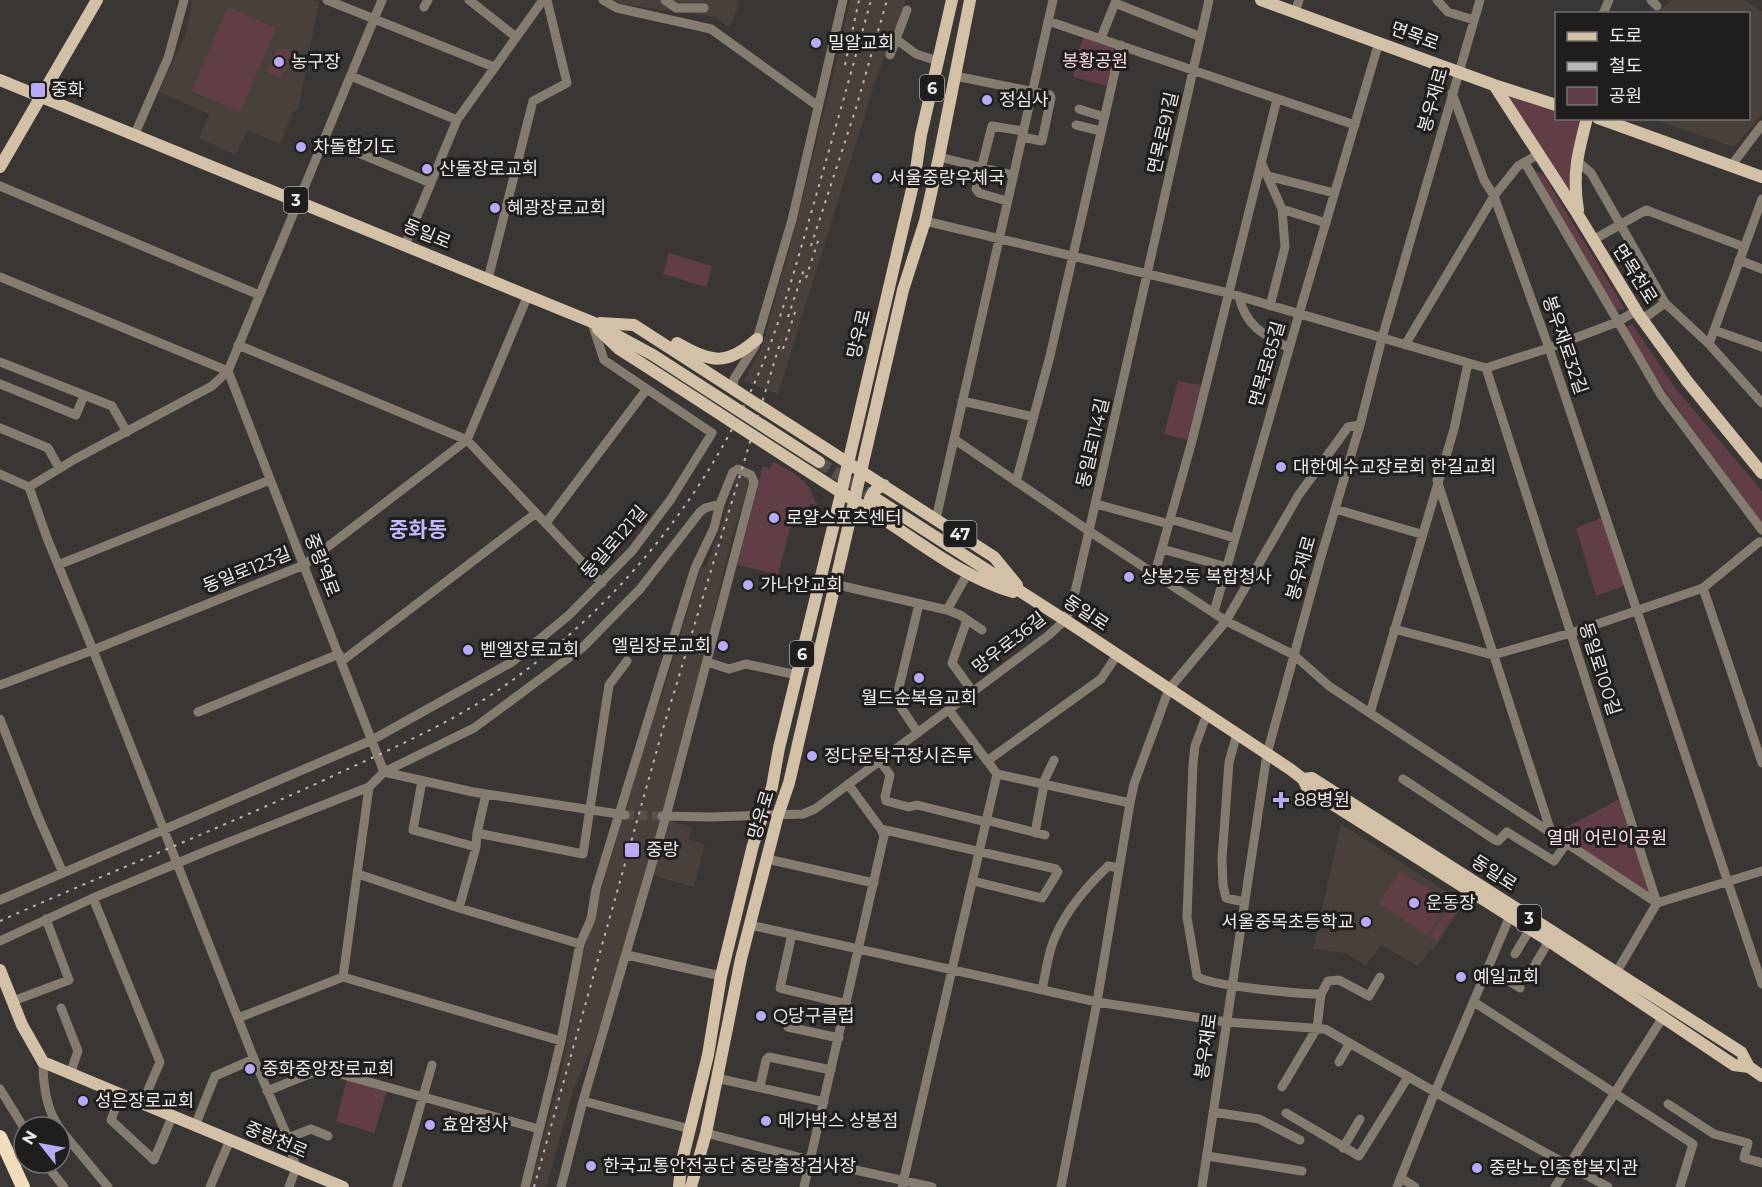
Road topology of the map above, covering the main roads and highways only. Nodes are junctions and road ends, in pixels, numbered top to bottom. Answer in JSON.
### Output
{"nodes":[{"id":1,"x":97,"y":0,"type":"edge"},
{"id":2,"x":952,"y":0,"type":"edge"},
{"id":3,"x":970,"y":0,"type":"edge"},
{"id":4,"x":1261,"y":0,"type":"edge"},
{"id":5,"x":1297,"y":6,"type":"edge"},
{"id":6,"x":0,"y":80,"type":"edge"},
{"id":7,"x":1494,"y":85,"type":"junction"},
{"id":8,"x":41,"y":97,"type":"junction"},
{"id":9,"x":1555,"y":104,"type":"edge"},
{"id":10,"x":1587,"y":120,"type":"edge"},
{"id":11,"x":1622,"y":123,"type":"edge"},
{"id":12,"x":0,"y":167,"type":"edge"},
{"id":13,"x":1762,"y":177,"type":"edge"},
{"id":14,"x":1579,"y":217,"type":"junction"},
{"id":15,"x":592,"y":322,"type":"junction"},
{"id":16,"x":634,"y":325,"type":"junction"},
{"id":17,"x":757,"y":339,"type":"road end"},
{"id":18,"x":826,"y":448,"type":"junction"},
{"id":19,"x":819,"y":462,"type":"tunnel mouth"},
{"id":20,"x":848,"y":462,"type":"junction"},
{"id":21,"x":861,"y":470,"type":"junction"},
{"id":22,"x":811,"y":473,"type":"junction"},
{"id":23,"x":1762,"y":473,"type":"edge"},
{"id":24,"x":884,"y":485,"type":"junction"},
{"id":25,"x":841,"y":493,"type":"junction"},
{"id":26,"x":853,"y":501,"type":"junction"},
{"id":27,"x":878,"y":501,"type":"tunnel mouth"},
{"id":28,"x":871,"y":511,"type":"junction"},
{"id":29,"x":1026,"y":595,"type":"junction"},
{"id":30,"x":1303,"y":778,"type":"junction"},
{"id":31,"x":0,"y":970,"type":"edge"},
{"id":32,"x":1758,"y":1072,"type":"edge"},
{"id":33,"x":0,"y":1137,"type":"edge"},
{"id":34,"x":0,"y":1153,"type":"edge"},
{"id":35,"x":23,"y":1187,"type":"edge"},
{"id":36,"x":343,"y":1187,"type":"edge"},
{"id":37,"x":679,"y":1187,"type":"edge"},
{"id":38,"x":690,"y":1187,"type":"edge"}],
"edges":[{"from":1,"to":8,"type":"main road"},
{"from":2,"to":20,"type":"main road","name":"망우로","number":"6"},
{"from":3,"to":21,"type":"main road","name":"망우로","number":"6"},
{"from":4,"to":5,"type":"main road","name":"면목로"},
{"from":5,"to":7,"type":"main road","name":"면목로"},
{"from":6,"to":8,"type":"main road","name":"동일로","number":"3"},
{"from":7,"to":9,"type":"main road","name":"면목로"},
{"from":7,"to":14,"type":"main road","name":"면목천로"},
{"from":8,"to":12,"type":"main road"},
{"from":8,"to":15,"type":"main road","name":"동일로","number":"3"},
{"from":10,"to":14,"type":"main road"},
{"from":11,"to":13,"type":"main road"},
{"from":14,"to":23,"type":"main road","name":"면목천로"},
{"from":15,"to":16,"type":"main road"},
{"from":15,"to":19,"type":"main road","name":"동일로","number":"3"},
{"from":15,"to":22,"type":"main road"},
{"from":16,"to":17,"type":"main road"},
{"from":16,"to":18,"type":"main road"},
{"from":18,"to":20,"type":"main road"},
{"from":18,"to":22,"type":"main road"},
{"from":20,"to":21,"type":"main road","number":"47"},
{"from":20,"to":25,"type":"main road","name":"망우로","number":"6"},
{"from":21,"to":24,"type":"main road","number":"47"},
{"from":21,"to":26,"type":"main road","name":"망우로"},
{"from":22,"to":25,"type":"main road"},
{"from":24,"to":28,"type":"main road"},
{"from":24,"to":29,"type":"main road","number":"47"},
{"from":25,"to":26,"type":"main road"},
{"from":25,"to":37,"type":"main road","name":"망우로","number":"6"},
{"from":26,"to":28,"type":"main road"},
{"from":26,"to":38,"type":"main road","name":"망우로","number":"6"},
{"from":27,"to":29,"type":"main road","name":"동일로","number":"3"},
{"from":28,"to":29,"type":"main road"},
{"from":29,"to":30,"type":"main road","name":"동일로","number":"3"},
{"from":30,"to":32,"type":"main road","name":"동일로","number":"3"},
{"from":30,"to":32,"type":"main road","name":"동일로","number":"3"},
{"from":31,"to":36,"type":"main road","name":"중랑천로"},
{"from":33,"to":35,"type":"highway"},
{"from":34,"to":35,"type":"highway"}]}
